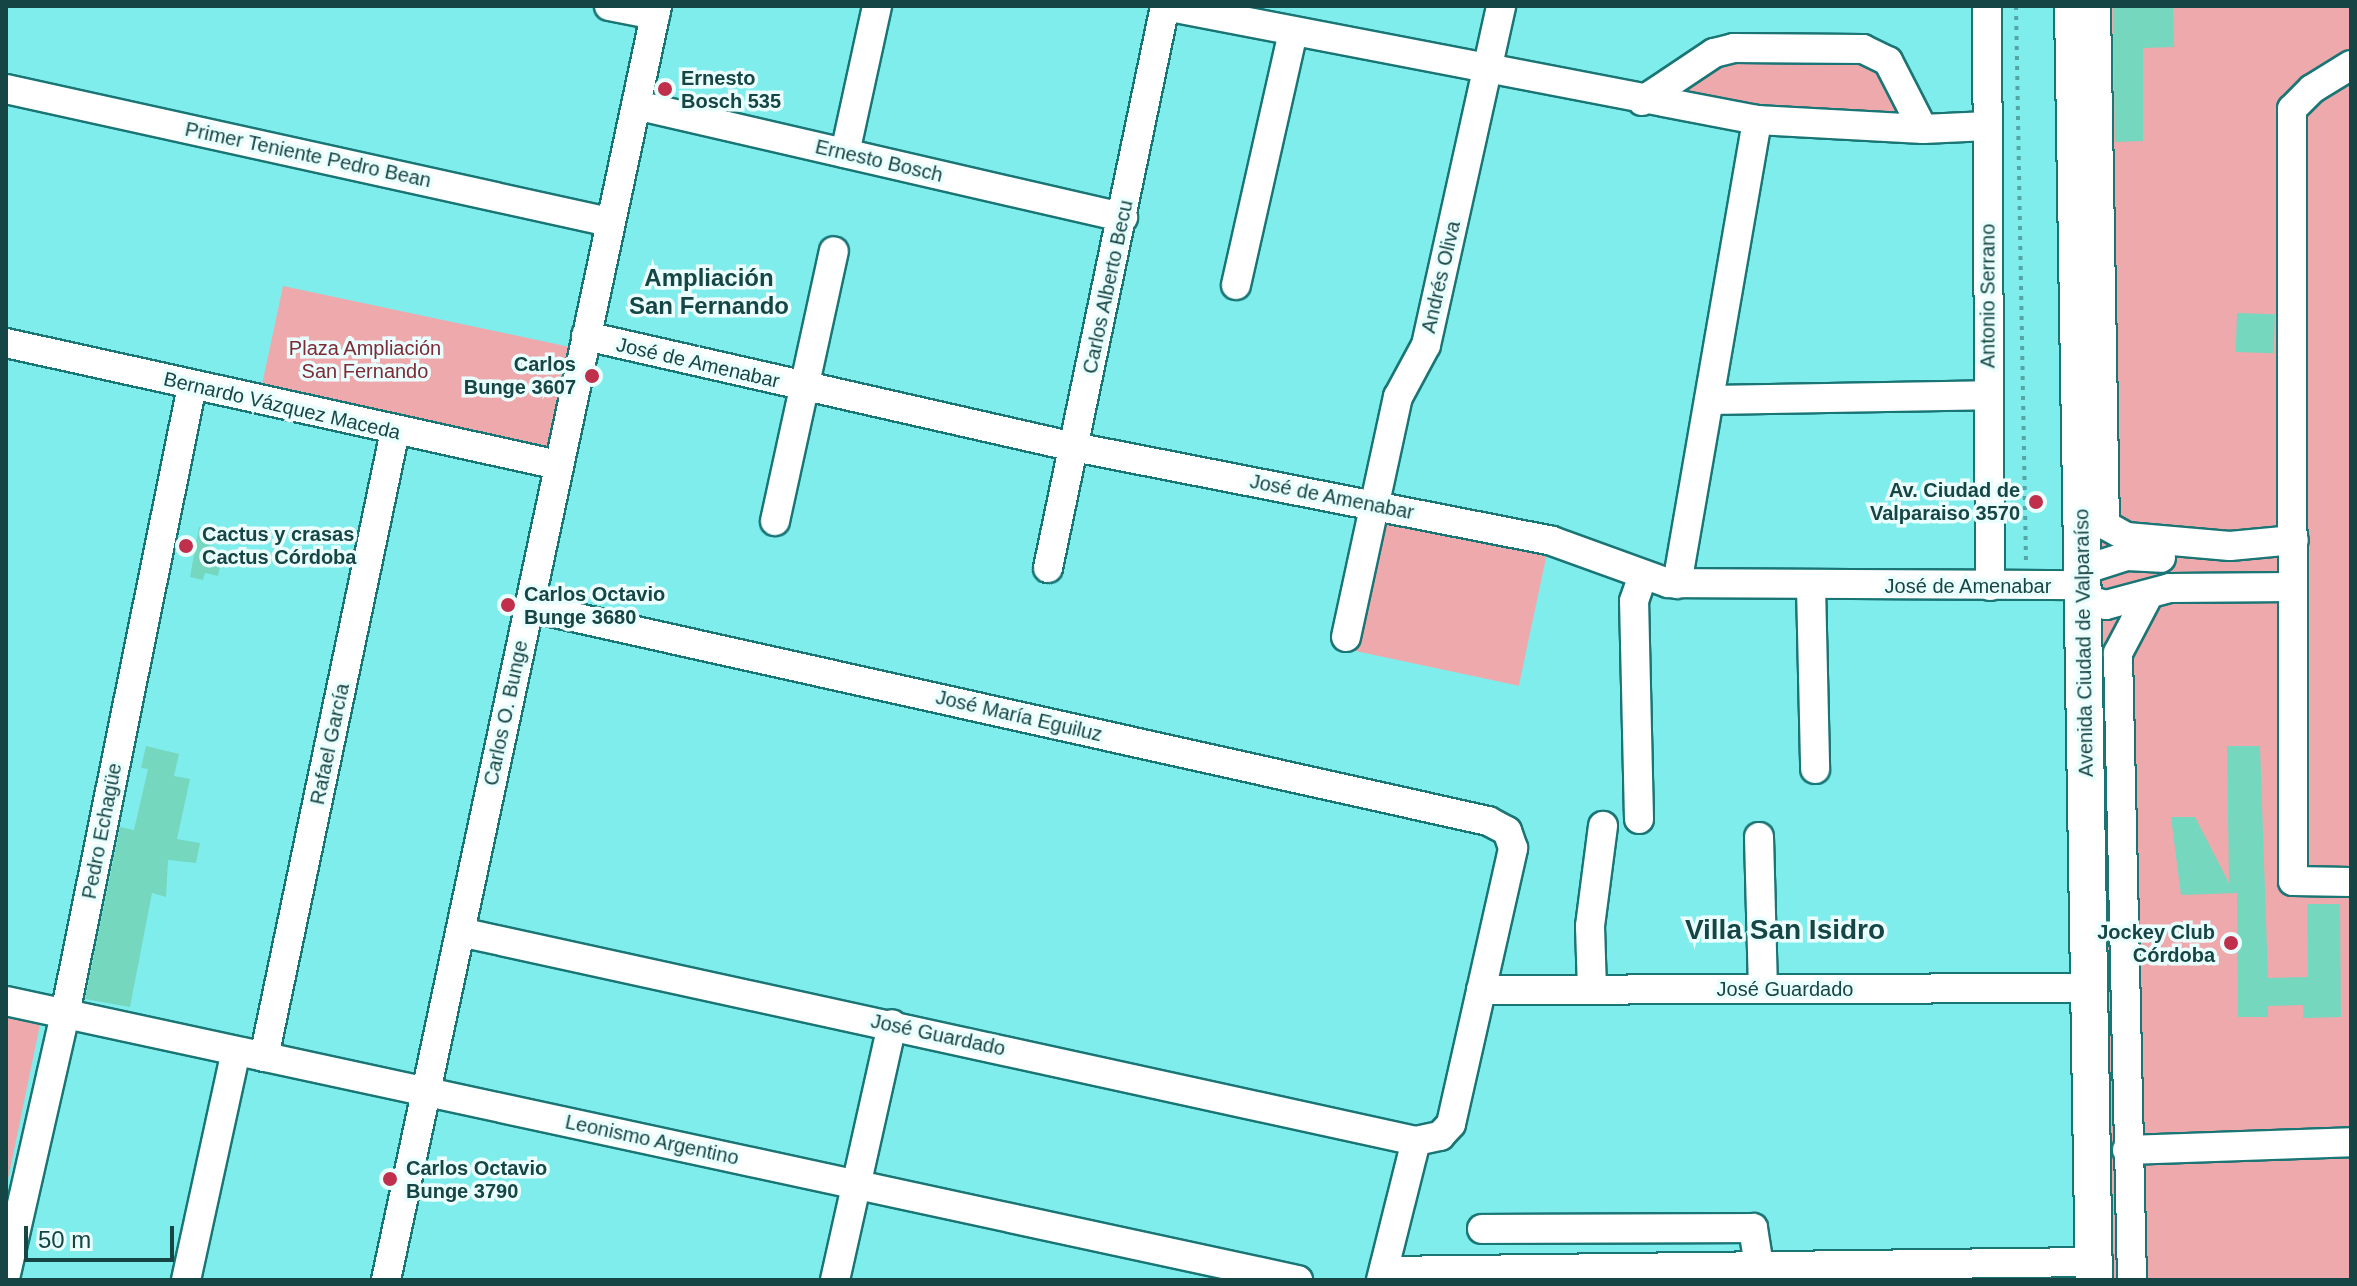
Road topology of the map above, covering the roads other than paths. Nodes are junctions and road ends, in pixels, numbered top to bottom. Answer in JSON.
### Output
{"nodes":[{"id":1,"x":609,"y":6,"type":"edge"},
{"id":2,"x":877,"y":6,"type":"edge"},
{"id":3,"x":1165,"y":6,"type":"edge"},
{"id":4,"x":1501,"y":6,"type":"edge"},
{"id":5,"x":1987,"y":6,"type":"edge"},
{"id":6,"x":2052,"y":6,"type":"edge"},
{"id":7,"x":2073,"y":6,"type":"edge"},
{"id":8,"x":2096,"y":6,"type":"edge"},
{"id":9,"x":656,"y":11,"type":"edge"},
{"id":10,"x":1293,"y":32,"type":"junction"},
{"id":11,"x":2351,"y":65,"type":"edge"},
{"id":12,"x":1487,"y":71,"type":"junction"},
{"id":13,"x":6,"y":89,"type":"edge"},
{"id":14,"x":1642,"y":101,"type":"junction"},
{"id":15,"x":636,"y":105,"type":"junction"},
{"id":16,"x":1757,"y":120,"type":"junction"},
{"id":17,"x":1988,"y":126,"type":"junction"},
{"id":18,"x":1923,"y":129,"type":"junction"},
{"id":19,"x":845,"y":153,"type":"junction"},
{"id":20,"x":1123,"y":217,"type":"junction"},
{"id":21,"x":609,"y":222,"type":"junction"},
{"id":22,"x":834,"y":251,"type":"dead end"},
{"id":23,"x":1236,"y":285,"type":"dead end"},
{"id":24,"x":586,"y":336,"type":"junction"},
{"id":25,"x":6,"y":343,"type":"edge"},
{"id":26,"x":192,"y":386,"type":"junction"},
{"id":27,"x":805,"y":388,"type":"junction"},
{"id":28,"x":1989,"y":395,"type":"junction"},
{"id":29,"x":1710,"y":400,"type":"junction"},
{"id":30,"x":395,"y":431,"type":"junction"},
{"id":31,"x":1074,"y":447,"type":"junction"},
{"id":32,"x":558,"y":465,"type":"junction"},
{"id":33,"x":1373,"y":504,"type":"junction"},
{"id":34,"x":775,"y":521,"type":"dead end"},
{"id":35,"x":2294,"y":547,"type":"junction"},
{"id":36,"x":2127,"y":556,"type":"junction"},
{"id":37,"x":2169,"y":558,"type":"junction"},
{"id":38,"x":1048,"y":568,"type":"dead end"},
{"id":39,"x":1643,"y":575,"type":"junction"},
{"id":40,"x":1677,"y":584,"type":"junction"},
{"id":41,"x":2067,"y":585,"type":"junction"},
{"id":42,"x":1811,"y":586,"type":"junction"},
{"id":43,"x":1990,"y":586,"type":"junction"},
{"id":44,"x":2293,"y":587,"type":"junction"},
{"id":45,"x":2158,"y":593,"type":"junction"},
{"id":46,"x":528,"y":607,"type":"junction"},
{"id":47,"x":1346,"y":637,"type":"dead end"},
{"id":48,"x":1815,"y":769,"type":"dead end"},
{"id":49,"x":1639,"y":819,"type":"dead end"},
{"id":50,"x":1603,"y":826,"type":"dead end"},
{"id":51,"x":1759,"y":837,"type":"dead end"},
{"id":52,"x":2351,"y":882,"type":"edge"},
{"id":53,"x":460,"y":932,"type":"junction"},
{"id":54,"x":2077,"y":988,"type":"junction"},
{"id":55,"x":1763,"y":989,"type":"junction"},
{"id":56,"x":1481,"y":990,"type":"junction"},
{"id":57,"x":1592,"y":990,"type":"junction"},
{"id":58,"x":6,"y":1001,"type":"edge"},
{"id":59,"x":65,"y":1014,"type":"junction"},
{"id":60,"x":892,"y":1024,"type":"junction"},
{"id":61,"x":236,"y":1051,"type":"junction"},
{"id":62,"x":264,"y":1057,"type":"junction"},
{"id":63,"x":426,"y":1091,"type":"junction"},
{"id":64,"x":1416,"y":1141,"type":"junction"},
{"id":65,"x":2351,"y":1142,"type":"edge"},
{"id":66,"x":2127,"y":1150,"type":"junction"},
{"id":67,"x":857,"y":1184,"type":"junction"},
{"id":68,"x":1482,"y":1229,"type":"dead end"},
{"id":69,"x":1759,"y":1267,"type":"junction"},
{"id":70,"x":2081,"y":1271,"type":"edge"},
{"id":71,"x":6,"y":1274,"type":"edge"},
{"id":72,"x":1382,"y":1275,"type":"edge"},
{"id":73,"x":186,"y":1280,"type":"edge"},
{"id":74,"x":386,"y":1280,"type":"edge"},
{"id":75,"x":835,"y":1280,"type":"edge"},
{"id":76,"x":1298,"y":1280,"type":"edge"},
{"id":77,"x":2132,"y":1280,"type":"edge"}],
"edges":[{"from":1,"to":9,"type":"street"},
{"from":2,"to":19,"type":"street"},
{"from":3,"to":10,"type":"street"},
{"from":3,"to":20,"type":"street","name":"Carlos Alberto Becu"},
{"from":4,"to":12,"type":"street","name":"Andrés Oliva"},
{"from":5,"to":17,"type":"street","name":"Antonio Serrano"},
{"from":6,"to":41,"type":"main road","name":"Avenida Ciudad de Valparaíso"},
{"from":7,"to":41,"type":"main road","name":"Avenida Ciudad de Valparaíso"},
{"from":8,"to":35,"type":"street"},
{"from":9,"to":15,"type":"street","name":"Carlos O. Bunge"},
{"from":10,"to":12,"type":"street"},
{"from":10,"to":23,"type":"street"},
{"from":11,"to":35,"type":"street"},
{"from":12,"to":14,"type":"street"},
{"from":12,"to":33,"type":"street","name":"Andrés Oliva"},
{"from":13,"to":21,"type":"street","name":"Primer Teniente Pedro Bean"},
{"from":14,"to":16,"type":"street"},
{"from":14,"to":18,"type":"street"},
{"from":15,"to":19,"type":"street","name":"Ernesto Bosch"},
{"from":15,"to":21,"type":"street","name":"Carlos O. Bunge"},
{"from":16,"to":18,"type":"street"},
{"from":16,"to":29,"type":"street"},
{"from":17,"to":18,"type":"street"},
{"from":17,"to":28,"type":"street","name":"Antonio Serrano"},
{"from":19,"to":20,"type":"street","name":"Ernesto Bosch"},
{"from":20,"to":31,"type":"street","name":"Carlos Alberto Becu"},
{"from":21,"to":24,"type":"street","name":"Carlos O. Bunge"},
{"from":22,"to":27,"type":"street"},
{"from":24,"to":27,"type":"street","name":"José de Amenabar"},
{"from":24,"to":32,"type":"street","name":"Carlos O. Bunge"},
{"from":25,"to":26,"type":"street","name":"Bernardo Vázquez Maceda"},
{"from":26,"to":30,"type":"street","name":"Bernardo Vázquez Maceda"},
{"from":26,"to":59,"type":"street","name":"Pedro Echagüe"},
{"from":27,"to":31,"type":"street","name":"José de Amenabar"},
{"from":27,"to":34,"type":"street"},
{"from":28,"to":29,"type":"street"},
{"from":28,"to":43,"type":"street","name":"Antonio Serrano"},
{"from":29,"to":40,"type":"street"},
{"from":30,"to":32,"type":"street","name":"Bernardo Vázquez Maceda"},
{"from":30,"to":62,"type":"street","name":"Rafael García"},
{"from":31,"to":33,"type":"street","name":"José de Amenabar"},
{"from":31,"to":38,"type":"street","name":"Carlos Alberto Becu"},
{"from":32,"to":46,"type":"street","name":"Carlos O. Bunge"},
{"from":33,"to":39,"type":"street","name":"José de Amenabar"},
{"from":33,"to":47,"type":"street","name":"Andrés Oliva"},
{"from":35,"to":37,"type":"street"},
{"from":35,"to":44,"type":"street"},
{"from":36,"to":37,"type":"street"},
{"from":36,"to":41,"type":"street"},
{"from":36,"to":45,"type":"street"},
{"from":37,"to":45,"type":"street"},
{"from":39,"to":40,"type":"street","name":"José de Amenabar"},
{"from":39,"to":49,"type":"street"},
{"from":40,"to":42,"type":"street","name":"José de Amenabar"},
{"from":41,"to":43,"type":"street","name":"José de Amenabar"},
{"from":41,"to":45,"type":"street"},
{"from":41,"to":54,"type":"main road","name":"Avenida Ciudad de Valparaíso"},
{"from":42,"to":43,"type":"street","name":"José de Amenabar"},
{"from":42,"to":48,"type":"street"},
{"from":44,"to":45,"type":"street"},
{"from":44,"to":52,"type":"street"},
{"from":45,"to":66,"type":"street"},
{"from":46,"to":53,"type":"street","name":"Carlos O. Bunge"},
{"from":46,"to":56,"type":"street","name":"José María Eguiluz"},
{"from":50,"to":57,"type":"street"},
{"from":51,"to":55,"type":"street"},
{"from":53,"to":60,"type":"street","name":"José Guardado"},
{"from":53,"to":63,"type":"street","name":"Carlos O. Bunge"},
{"from":54,"to":55,"type":"street","name":"José Guardado"},
{"from":54,"to":70,"type":"main road","name":"Avenida Ciudad de Valparaíso"},
{"from":55,"to":57,"type":"street","name":"José Guardado"},
{"from":56,"to":57,"type":"street","name":"José Guardado"},
{"from":56,"to":64,"type":"street"},
{"from":58,"to":59,"type":"street","name":"Leonismo Argentino"},
{"from":59,"to":61,"type":"street","name":"Leonismo Argentino"},
{"from":59,"to":71,"type":"street","name":"Pedro Echagüe"},
{"from":60,"to":64,"type":"street","name":"José Guardado"},
{"from":60,"to":67,"type":"street"},
{"from":61,"to":62,"type":"street","name":"Leonismo Argentino"},
{"from":61,"to":73,"type":"street"},
{"from":62,"to":63,"type":"street","name":"Leonismo Argentino"},
{"from":63,"to":67,"type":"street","name":"Leonismo Argentino"},
{"from":63,"to":74,"type":"street","name":"Carlos O. Bunge"},
{"from":64,"to":72,"type":"street"},
{"from":65,"to":66,"type":"street"},
{"from":66,"to":77,"type":"street"},
{"from":67,"to":75,"type":"street"},
{"from":67,"to":76,"type":"street","name":"Leonismo Argentino"},
{"from":68,"to":69,"type":"street"},
{"from":69,"to":70,"type":"street"},
{"from":69,"to":72,"type":"street"}]}
